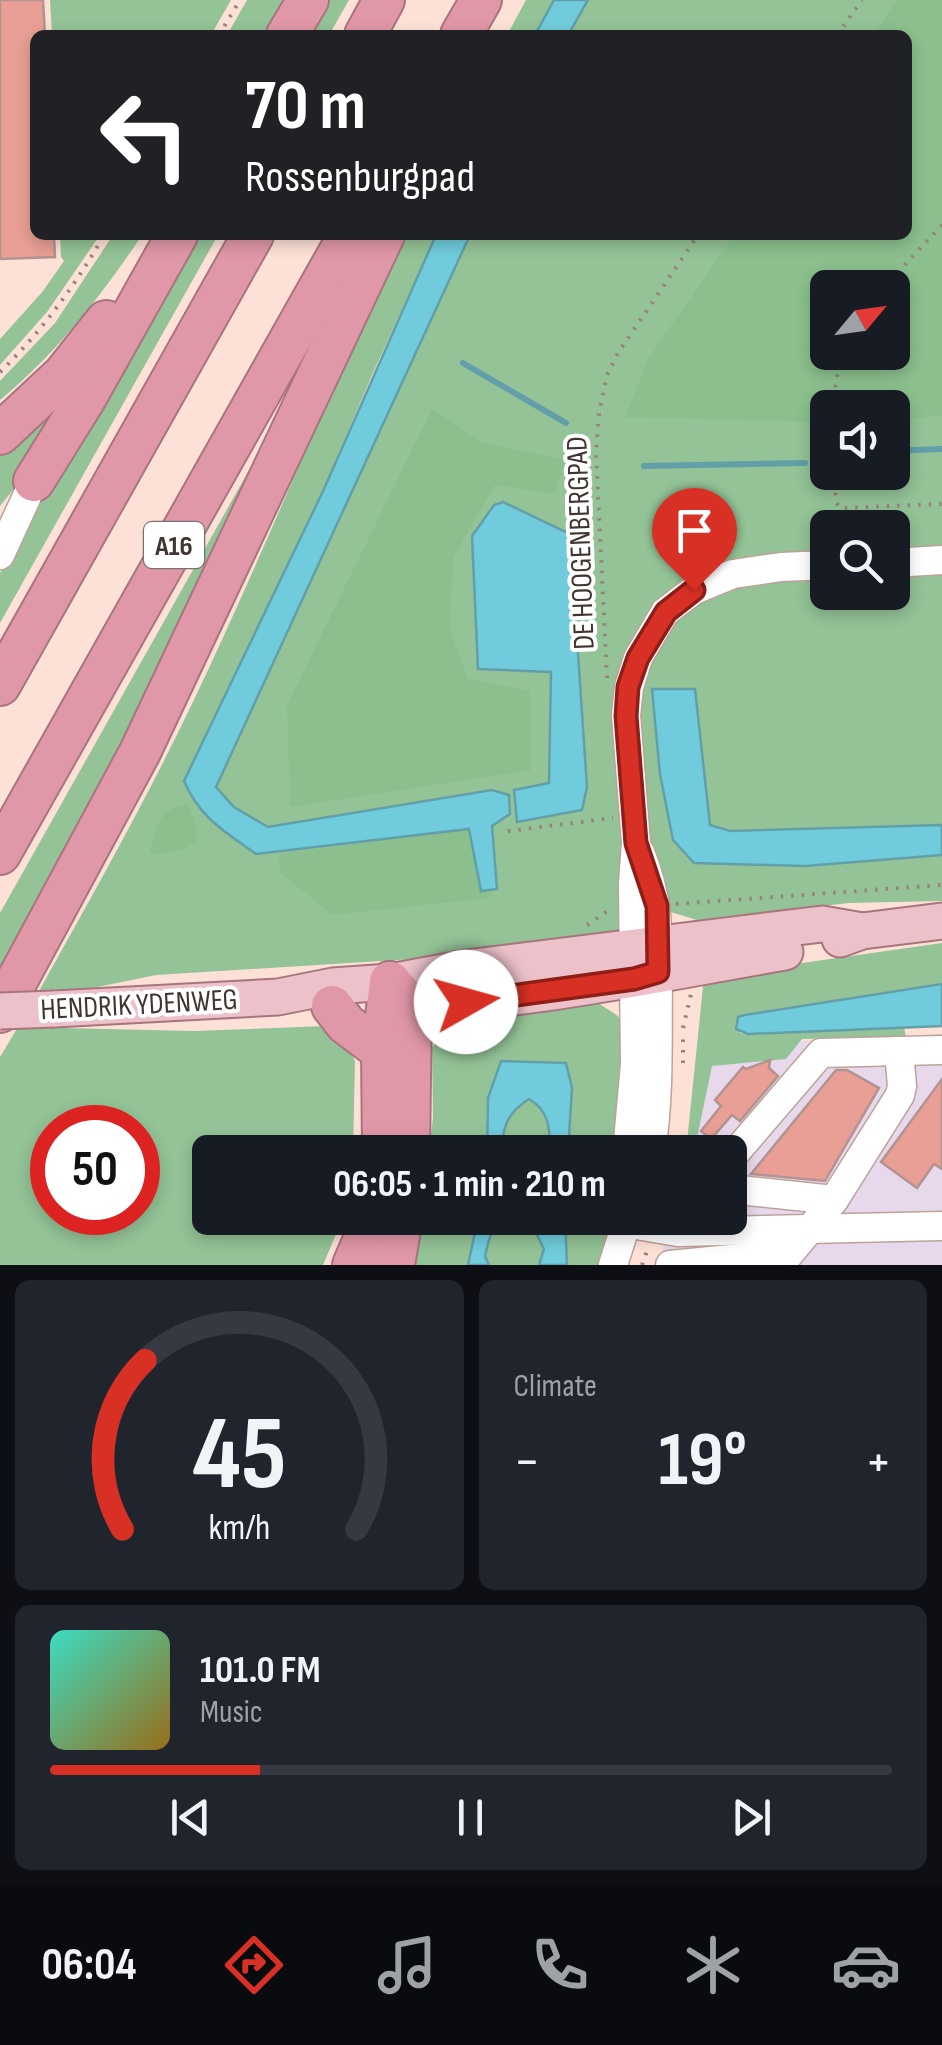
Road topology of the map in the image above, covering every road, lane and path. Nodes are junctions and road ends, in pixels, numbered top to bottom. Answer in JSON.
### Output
{"nodes":[{"id":1,"x":240,"y":0,"type":"edge"},
{"id":2,"x":308,"y":0,"type":"edge"},
{"id":3,"x":384,"y":0,"type":"edge"},
{"id":4,"x":481,"y":0,"type":"edge"},
{"id":5,"x":500,"y":0,"type":"edge"},
{"id":6,"x":862,"y":0,"type":"edge"},
{"id":7,"x":223,"y":30,"type":"edge"},
{"id":8,"x":290,"y":30,"type":"edge"},
{"id":9,"x":368,"y":30,"type":"edge"},
{"id":10,"x":464,"y":30,"type":"edge"},
{"id":11,"x":488,"y":30,"type":"edge"},
{"id":12,"x":841,"y":30,"type":"edge"},
{"id":13,"x":942,"y":225,"type":"edge"},
{"id":14,"x":101,"y":240,"type":"edge"},
{"id":15,"x":161,"y":240,"type":"edge"},
{"id":16,"x":174,"y":240,"type":"edge"},
{"id":17,"x":249,"y":240,"type":"edge"},
{"id":18,"x":346,"y":240,"type":"edge"},
{"id":19,"x":382,"y":240,"type":"edge"},
{"id":20,"x":695,"y":240,"type":"edge"},
{"id":21,"x":900,"y":270,"type":"edge"},
{"id":22,"x":0,"y":372,"type":"edge"},
{"id":23,"x":0,"y":434,"type":"edge"},
{"id":24,"x":34,"y":481,"type":"junction"},
{"id":25,"x":835,"y":490,"type":"edge"},
{"id":26,"x":942,"y":504,"type":"edge"},
{"id":27,"x":0,"y":513,"type":"edge"},
{"id":28,"x":0,"y":555,"type":"edge"},
{"id":29,"x":942,"y":560,"type":"edge"},
{"id":30,"x":910,"y":562,"type":"edge"},
{"id":31,"x":810,"y":565,"type":"edge"},
{"id":32,"x":607,"y":683,"type":"dead end"},
{"id":33,"x":0,"y":685,"type":"edge"},
{"id":34,"x":628,"y":826,"type":"junction"},
{"id":35,"x":508,"y":831,"type":"dead end"},
{"id":36,"x":0,"y":854,"type":"edge"},
{"id":37,"x":942,"y":885,"type":"edge"},
{"id":38,"x":942,"y":922,"type":"edge"},
{"id":39,"x":661,"y":959,"type":"junction"},
{"id":40,"x":278,"y":997,"type":"junction"},
{"id":41,"x":395,"y":998,"type":"junction"},
{"id":42,"x":332,"y":1006,"type":"junction"},
{"id":43,"x":0,"y":1012,"type":"edge"},
{"id":44,"x":942,"y":1050,"type":"edge"},
{"id":45,"x":899,"y":1051,"type":"junction"},
{"id":46,"x":382,"y":1052,"type":"junction"},
{"id":47,"x":681,"y":1075,"type":"dead end"},
{"id":48,"x":383,"y":1135,"type":"edge"},
{"id":49,"x":407,"y":1135,"type":"edge"},
{"id":50,"x":629,"y":1135,"type":"edge"},
{"id":51,"x":652,"y":1135,"type":"edge"},
{"id":52,"x":747,"y":1139,"type":"edge"},
{"id":53,"x":747,"y":1191,"type":"edge"},
{"id":54,"x":834,"y":1200,"type":"junction"},
{"id":55,"x":942,"y":1226,"type":"edge"},
{"id":56,"x":810,"y":1230,"type":"junction"},
{"id":57,"x":747,"y":1231,"type":"edge"},
{"id":58,"x":366,"y":1235,"type":"edge"},
{"id":59,"x":399,"y":1235,"type":"edge"},
{"id":60,"x":621,"y":1235,"type":"edge"},
{"id":61,"x":784,"y":1259,"type":"edge"},
{"id":62,"x":353,"y":1265,"type":"edge"},
{"id":63,"x":394,"y":1265,"type":"edge"},
{"id":64,"x":613,"y":1265,"type":"edge"},
{"id":65,"x":670,"y":1265,"type":"edge"}],
"edges":[{"from":1,"to":7,"type":"path"},
{"from":2,"to":8,"type":"highway"},
{"from":3,"to":9,"type":"highway"},
{"from":4,"to":10,"type":"highway"},
{"from":5,"to":11,"type":"highway"},
{"from":6,"to":12,"type":"path"},
{"from":13,"to":21,"type":"path"},
{"from":14,"to":22,"type":"path"},
{"from":15,"to":23,"type":"highway"},
{"from":16,"to":24,"type":"highway"},
{"from":17,"to":33,"type":"highway"},
{"from":18,"to":36,"type":"highway","number":"A16"},
{"from":19,"to":43,"type":"highway","number":"A16"},
{"from":20,"to":32,"type":"path","name":"DE HOOGENBERGPAD"},
{"from":24,"to":27,"type":"street"},
{"from":24,"to":28,"type":"street"},
{"from":25,"to":26,"type":"path"},
{"from":29,"to":30,"type":"street"},
{"from":31,"to":34,"type":"street"},
{"from":34,"to":35,"type":"path"},
{"from":34,"to":39,"type":"street"},
{"from":37,"to":39,"type":"path"},
{"from":38,"to":39,"type":"main road","name":"HENDRIK YDENWEG"},
{"from":39,"to":41,"type":"main road","name":"HENDRIK YDENWEG"},
{"from":39,"to":47,"type":"path"},
{"from":39,"to":50,"type":"street"},
{"from":39,"to":51,"type":"street"},
{"from":40,"to":41,"type":"main road","name":"HENDRIK YDENWEG"},
{"from":40,"to":42,"type":"main road","name":"HENDRIK YDENWEG"},
{"from":40,"to":43,"type":"main road","name":"HENDRIK YDENWEG","bridge":true},
{"from":41,"to":42,"type":"main road","name":"HENDRIK YDENWEG"},
{"from":41,"to":46,"type":"highway"},
{"from":41,"to":49,"type":"highway"},
{"from":42,"to":46,"type":"highway"},
{"from":44,"to":45,"type":"street"},
{"from":45,"to":52,"type":"street"},
{"from":45,"to":54,"type":"street"},
{"from":46,"to":48,"type":"highway"},
{"from":53,"to":54,"type":"street"},
{"from":54,"to":56,"type":"street"},
{"from":55,"to":56,"type":"street"},
{"from":56,"to":57,"type":"street"},
{"from":56,"to":61,"type":"street"},
{"from":58,"to":62,"type":"highway"},
{"from":59,"to":63,"type":"highway"},
{"from":60,"to":64,"type":"street"},
{"from":61,"to":65,"type":"street"}]}
